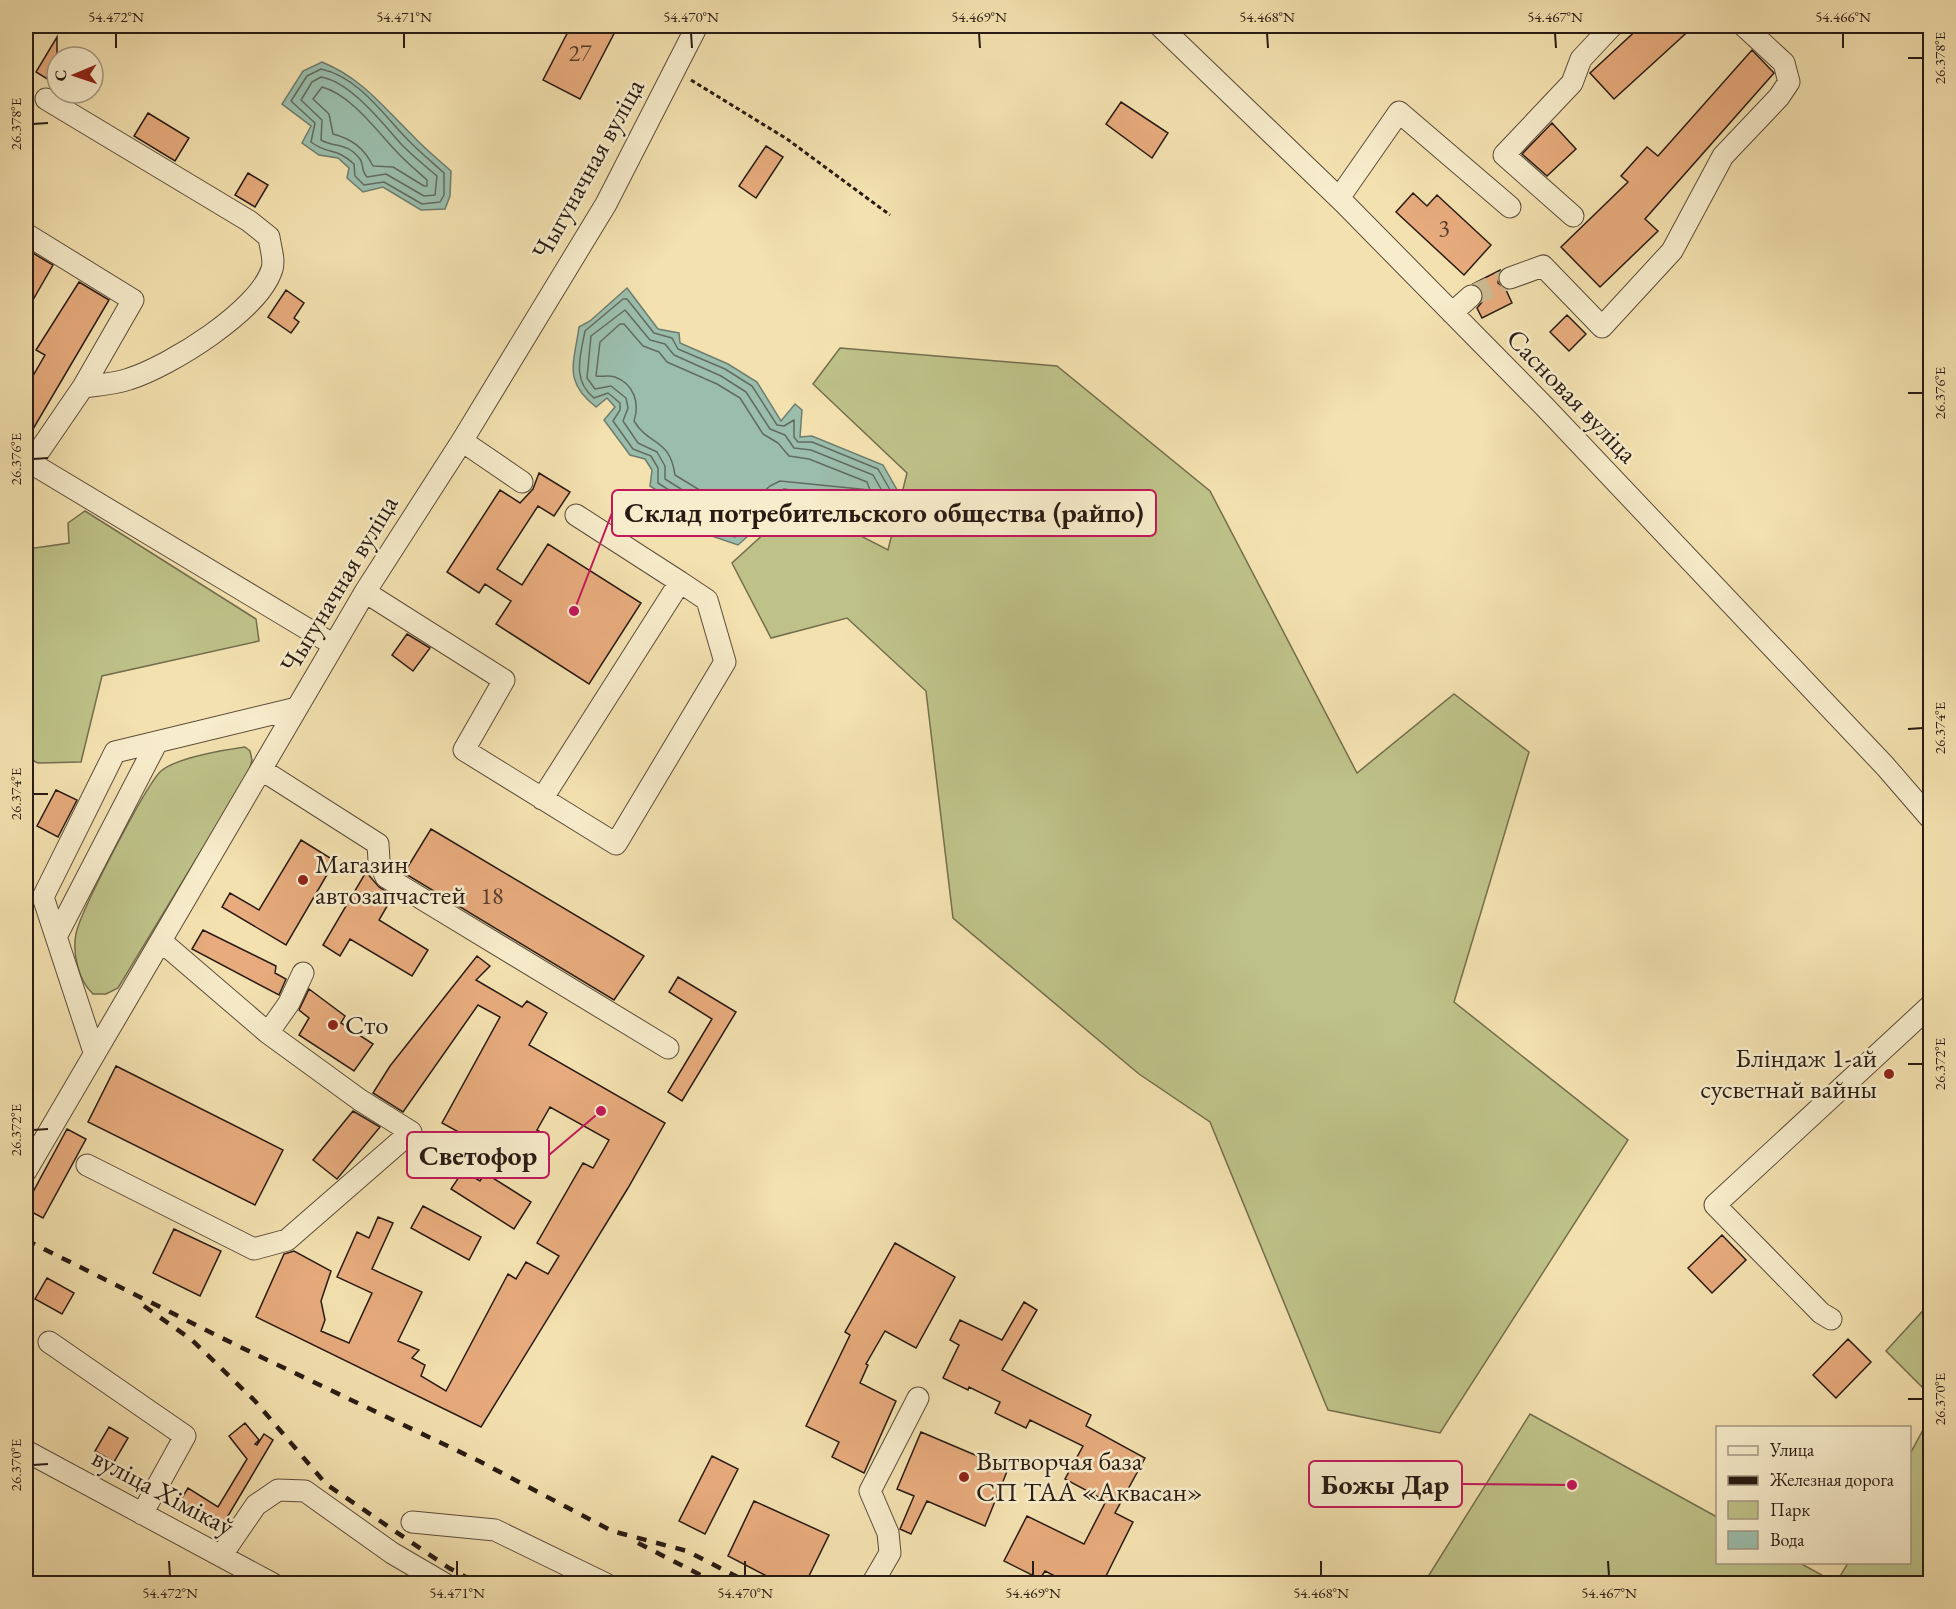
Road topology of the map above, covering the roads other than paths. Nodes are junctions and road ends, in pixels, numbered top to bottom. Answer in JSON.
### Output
{"nodes":[{"id":1,"x":697,"y":26,"type":"edge"},
{"id":2,"x":1162,"y":26,"type":"edge"},
{"id":3,"x":1612,"y":26,"type":"edge"},
{"id":4,"x":1744,"y":26,"type":"edge"},
{"id":5,"x":56,"y":105,"type":"edge"},
{"id":6,"x":1339,"y":198,"type":"junction"},
{"id":7,"x":1510,"y":207,"type":"dead end"},
{"id":8,"x":1573,"y":216,"type":"dead end"},
{"id":9,"x":26,"y":234,"type":"edge"},
{"id":10,"x":1510,"y":278,"type":"tunnel mouth"},
{"id":11,"x":1472,"y":296,"type":"tunnel mouth"},
{"id":12,"x":1452,"y":313,"type":"junction"},
{"id":13,"x":84,"y":387,"type":"junction"},
{"id":14,"x":462,"y":441,"type":"junction"},
{"id":15,"x":28,"y":462,"type":"edge"},
{"id":16,"x":522,"y":482,"type":"dead end"},
{"id":17,"x":576,"y":514,"type":"dead end"},
{"id":18,"x":680,"y":582,"type":"junction"},
{"id":19,"x":365,"y":592,"type":"junction"},
{"id":20,"x":334,"y":645,"type":"junction"},
{"id":21,"x":297,"y":708,"type":"junction"},
{"id":22,"x":157,"y":742,"type":"junction"},
{"id":23,"x":262,"y":770,"type":"junction"},
{"id":24,"x":542,"y":799,"type":"junction"},
{"id":25,"x":1930,"y":818,"type":"edge"},
{"id":26,"x":57,"y":935,"type":"junction"},
{"id":27,"x":162,"y":942,"type":"junction"},
{"id":28,"x":303,"y":973,"type":"dead end"},
{"id":29,"x":1930,"y":1006,"type":"edge"},
{"id":30,"x":268,"y":1033,"type":"junction"},
{"id":31,"x":668,"y":1048,"type":"dead end"},
{"id":32,"x":94,"y":1052,"type":"junction"},
{"id":33,"x":87,"y":1165,"type":"dead end"},
{"id":34,"x":27,"y":1167,"type":"edge"},
{"id":35,"x":1830,"y":1319,"type":"dead end"},
{"id":36,"x":49,"y":1342,"type":"dead end"},
{"id":37,"x":918,"y":1398,"type":"dead end"},
{"id":38,"x":26,"y":1451,"type":"edge"},
{"id":39,"x":142,"y":1514,"type":"junction"},
{"id":40,"x":412,"y":1522,"type":"dead end"},
{"id":41,"x":221,"y":1556,"type":"junction"},
{"id":42,"x":273,"y":1584,"type":"edge"},
{"id":43,"x":445,"y":1584,"type":"edge"},
{"id":44,"x":606,"y":1584,"type":"edge"},
{"id":45,"x":872,"y":1584,"type":"edge"}],
"edges":[{"from":1,"to":14,"type":"street","name":"Чыгуначная вуліца"},
{"from":2,"to":6,"type":"street","name":"Сасновая вуліца"},
{"from":3,"to":8,"type":"street"},
{"from":4,"to":10,"type":"street"},
{"from":5,"to":13,"type":"street"},
{"from":6,"to":7,"type":"street"},
{"from":6,"to":12,"type":"street","name":"Сасновая вуліца"},
{"from":9,"to":13,"type":"street"},
{"from":11,"to":12,"type":"street"},
{"from":12,"to":25,"type":"street","name":"Сасновая вуліца"},
{"from":13,"to":15,"type":"street"},
{"from":14,"to":16,"type":"street"},
{"from":14,"to":19,"type":"street","name":"Чыгуначная вуліца"},
{"from":15,"to":20,"type":"street"},
{"from":17,"to":18,"type":"street"},
{"from":18,"to":24,"type":"street"},
{"from":18,"to":24,"type":"street"},
{"from":19,"to":20,"type":"street","name":"Чыгуначная вуліца"},
{"from":19,"to":24,"type":"street"},
{"from":20,"to":21,"type":"street","name":"Чыгуначная вуліца"},
{"from":21,"to":22,"type":"street"},
{"from":21,"to":23,"type":"street","name":"Чыгуначная вуліца"},
{"from":22,"to":26,"type":"street"},
{"from":22,"to":26,"type":"street"},
{"from":23,"to":27,"type":"street","name":"Чыгуначная вуліца"},
{"from":23,"to":31,"type":"street"},
{"from":26,"to":32,"type":"street"},
{"from":27,"to":30,"type":"street"},
{"from":27,"to":32,"type":"street","name":"Чыгуначная вуліца"},
{"from":28,"to":30,"type":"street"},
{"from":29,"to":35,"type":"street"},
{"from":30,"to":33,"type":"street"},
{"from":32,"to":34,"type":"street","name":"Чыгуначная вуліца"},
{"from":36,"to":39,"type":"street"},
{"from":37,"to":45,"type":"street"},
{"from":38,"to":39,"type":"street","name":"вуліца Хімікаў"},
{"from":39,"to":41,"type":"street","name":"вуліца Хімікаў"},
{"from":40,"to":44,"type":"street"},
{"from":41,"to":42,"type":"street","name":"вуліца Хімікаў"},
{"from":41,"to":43,"type":"street"}]}
